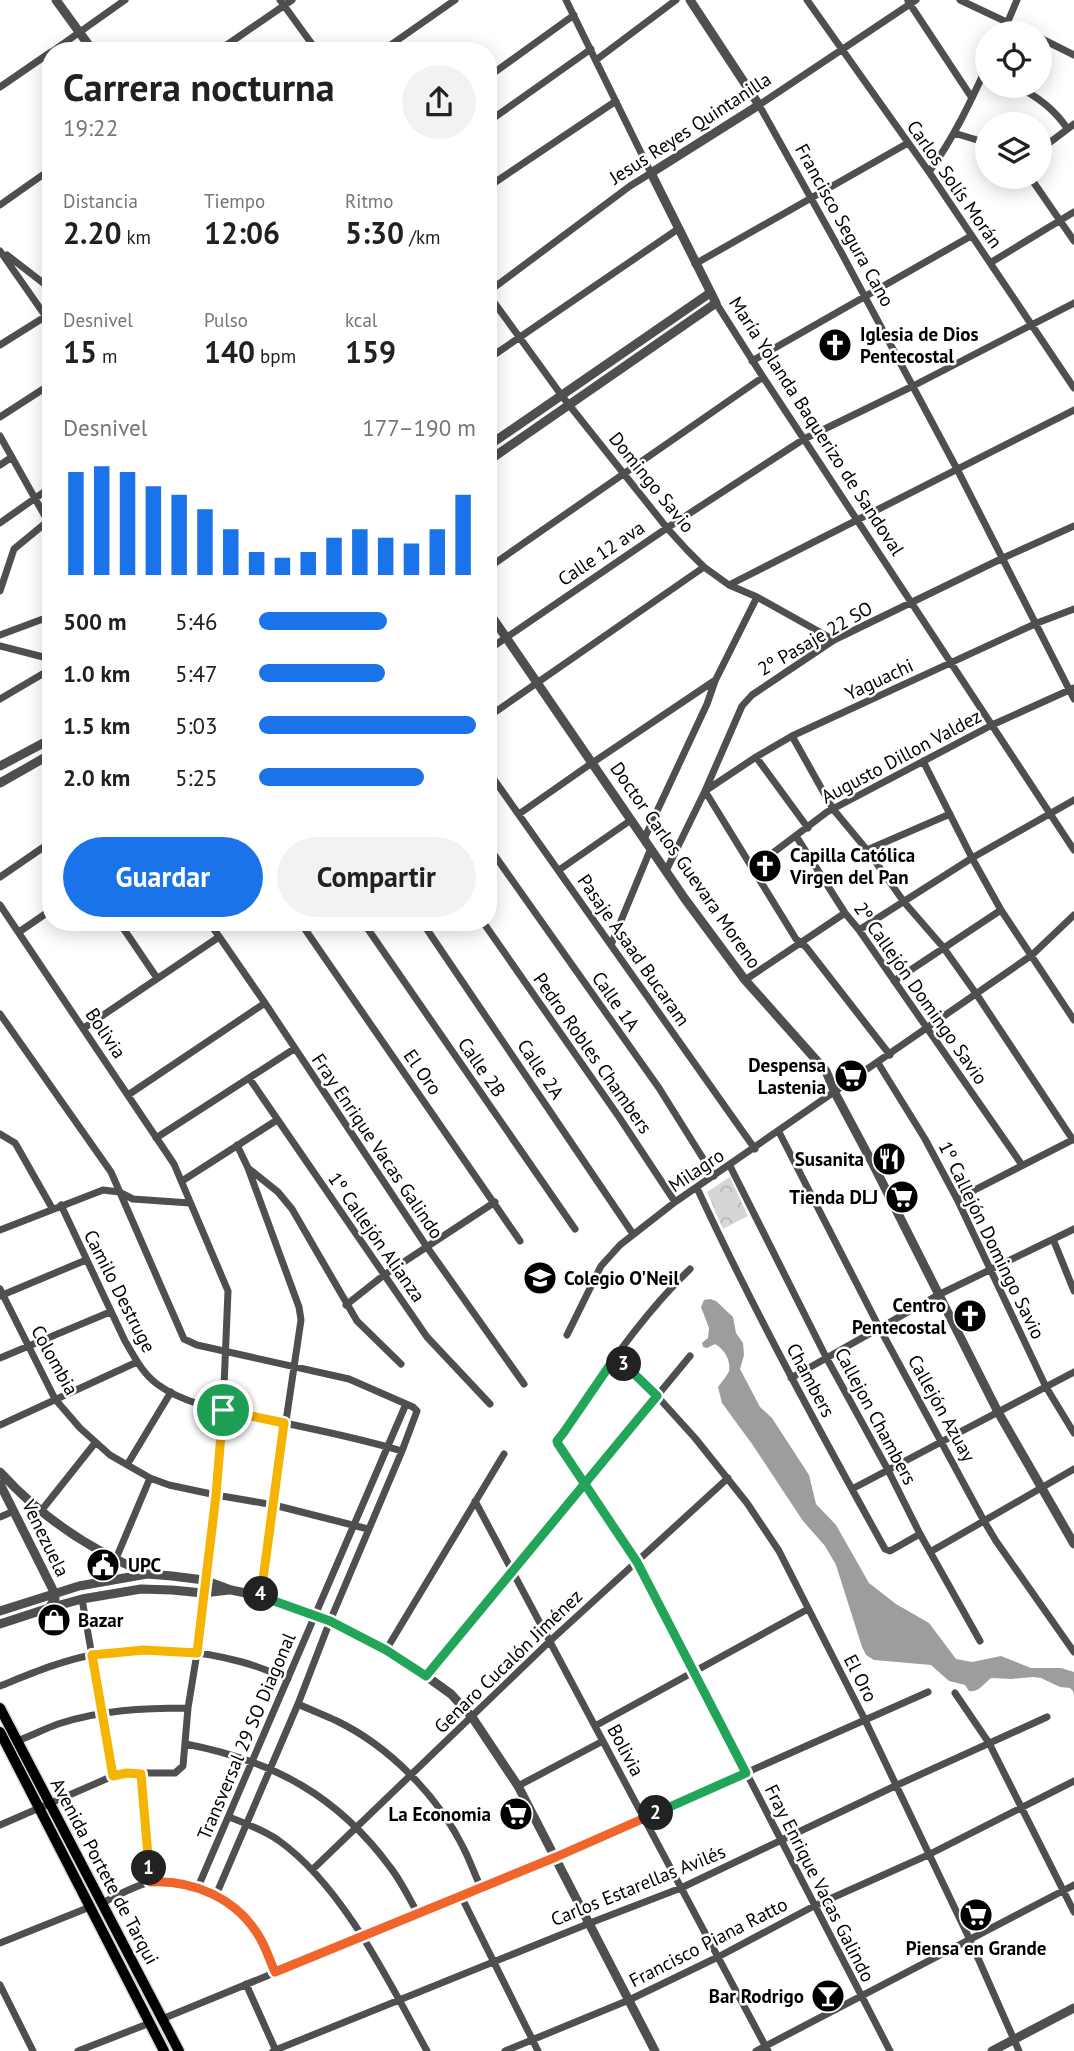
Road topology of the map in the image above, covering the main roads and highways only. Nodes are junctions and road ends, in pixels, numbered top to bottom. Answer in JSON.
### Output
{"nodes":[{"id":1,"x":0,"y":1708,"type":"edge"},
{"id":2,"x":0,"y":1732,"type":"edge"},
{"id":3,"x":45,"y":1806,"type":"junction"},
{"id":4,"x":96,"y":1905,"type":"junction"},
{"id":5,"x":164,"y":2051,"type":"edge"},
{"id":6,"x":179,"y":2051,"type":"edge"}],
"edges":[{"from":1,"to":3,"type":"main road","name":"Avenida Portete de Tarqui"},
{"from":2,"to":3,"type":"main road","name":"Avenida Portete de Tarqui"},
{"from":3,"to":4,"type":"main road","name":"Avenida Portete de Tarqui"},
{"from":4,"to":5,"type":"main road","name":"Avenida Portete de Tarqui"},
{"from":4,"to":6,"type":"main road","name":"Avenida Portete de Tarqui"}]}
